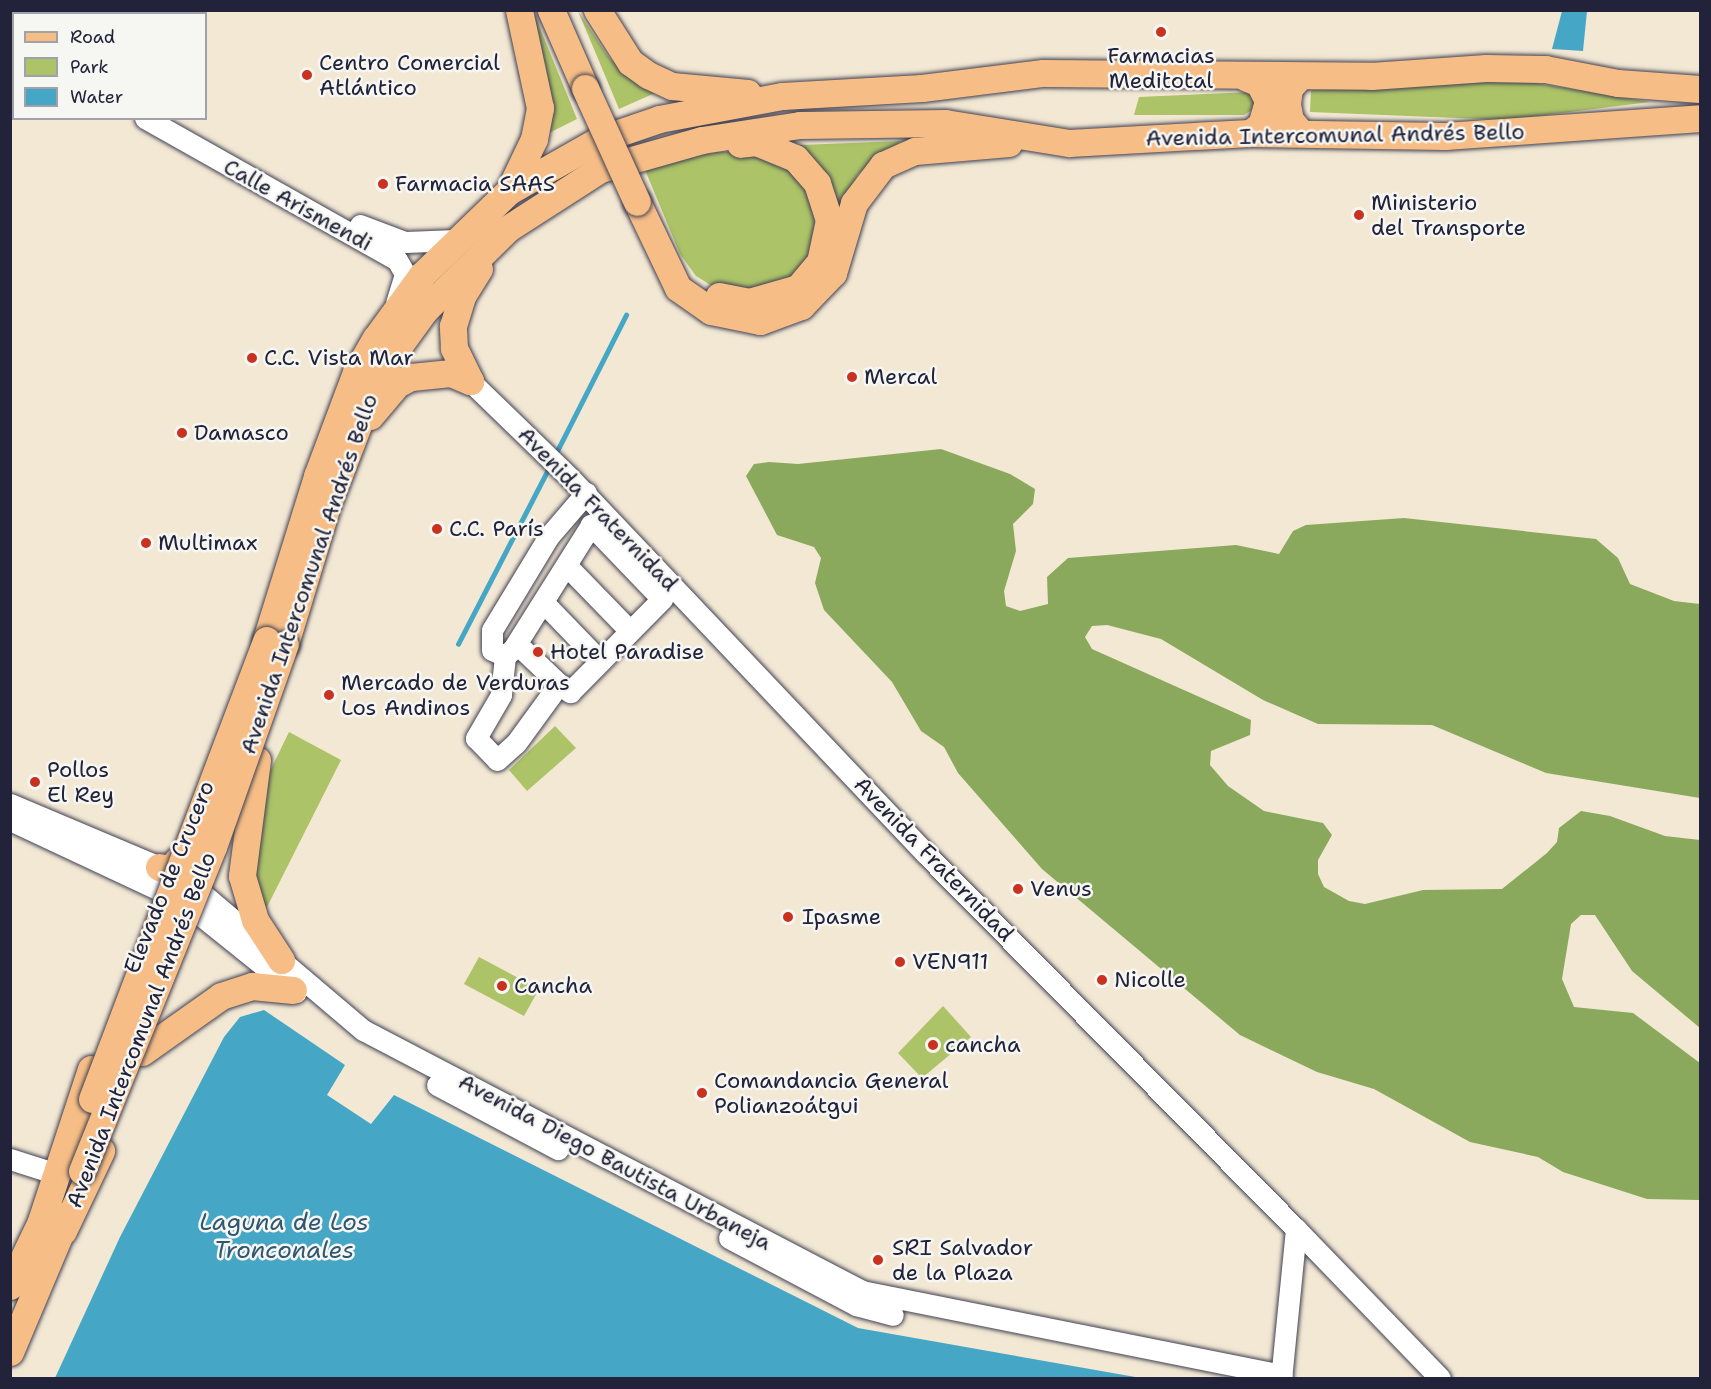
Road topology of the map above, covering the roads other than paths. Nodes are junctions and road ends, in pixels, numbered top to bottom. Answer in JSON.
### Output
{"nodes":[{"id":1,"x":519,"y":10,"type":"edge"},
{"id":2,"x":550,"y":10,"type":"edge"},
{"id":3,"x":569,"y":10,"type":"edge"},
{"id":4,"x":597,"y":10,"type":"edge"},
{"id":5,"x":1300,"y":76,"type":"junction"},
{"id":6,"x":1245,"y":77,"type":"junction"},
{"id":7,"x":592,"y":86,"type":"junction"},
{"id":8,"x":1701,"y":89,"type":"edge"},
{"id":9,"x":782,"y":96,"type":"junction"},
{"id":10,"x":1701,"y":118,"type":"edge"},
{"id":11,"x":149,"y":120,"type":"edge"},
{"id":12,"x":178,"y":120,"type":"edge"},
{"id":13,"x":1300,"y":132,"type":"junction"},
{"id":14,"x":1250,"y":133,"type":"junction"},
{"id":15,"x":1069,"y":143,"type":"junction"},
{"id":16,"x":646,"y":155,"type":"junction"},
{"id":17,"x":509,"y":191,"type":"junction"},
{"id":18,"x":643,"y":200,"type":"junction"},
{"id":19,"x":528,"y":213,"type":"junction"},
{"id":20,"x":457,"y":240,"type":"junction"},
{"id":21,"x":390,"y":318,"type":"junction"},
{"id":22,"x":470,"y":381,"type":"junction"},
{"id":23,"x":354,"y":436,"type":"junction"},
{"id":24,"x":586,"y":493,"type":"junction"},
{"id":25,"x":308,"y":537,"type":"junction"},
{"id":26,"x":566,"y":565,"type":"junction"},
{"id":27,"x":543,"y":602,"type":"junction"},
{"id":28,"x":630,"y":631,"type":"junction"},
{"id":29,"x":511,"y":650,"type":"junction"},
{"id":30,"x":600,"y":662,"type":"junction"},
{"id":31,"x":559,"y":684,"type":"junction"},
{"id":32,"x":257,"y":760,"type":"junction"},
{"id":33,"x":10,"y":804,"type":"edge"},
{"id":34,"x":10,"y":820,"type":"edge"},
{"id":35,"x":164,"y":880,"type":"junction"},
{"id":36,"x":202,"y":904,"type":"junction"},
{"id":37,"x":281,"y":960,"type":"junction"},
{"id":38,"x":293,"y":990,"type":"junction"},
{"id":39,"x":142,"y":1053,"type":"junction"},
{"id":40,"x":10,"y":1159,"type":"edge"},
{"id":41,"x":68,"y":1169,"type":"junction"},
{"id":42,"x":52,"y":1226,"type":"junction"},
{"id":43,"x":1296,"y":1229,"type":"junction"},
{"id":44,"x":10,"y":1286,"type":"edge"},
{"id":45,"x":10,"y":1352,"type":"edge"},
{"id":46,"x":1281,"y":1377,"type":"edge"},
{"id":47,"x":1230,"y":1378,"type":"edge"},
{"id":48,"x":1440,"y":1378,"type":"edge"}],
"edges":[{"from":1,"to":17,"type":"main road"},
{"from":2,"to":7,"type":"main road"},
{"from":3,"to":7,"type":"main road"},
{"from":4,"to":9,"type":"main road"},
{"from":5,"to":6,"type":"main road","name":"Avenida Intercomunal Andrés Bello"},
{"from":5,"to":8,"type":"main road","name":"Avenida Intercomunal Andrés Bello"},
{"from":5,"to":13,"type":"main road"},
{"from":6,"to":9,"type":"main road","name":"Avenida Intercomunal Andrés Bello"},
{"from":6,"to":14,"type":"main road"},
{"from":7,"to":18,"type":"main road","bridge":true},
{"from":9,"to":17,"type":"main road","name":"Avenida Intercomunal Andrés Bello"},
{"from":10,"to":13,"type":"main road","name":"Avenida Intercomunal Andrés Bello"},
{"from":11,"to":21,"type":"street","name":"Calle Arismendi"},
{"from":12,"to":20,"type":"street","name":"Calle Arismendi"},
{"from":13,"to":14,"type":"main road","name":"Avenida Intercomunal Andrés Bello"},
{"from":14,"to":15,"type":"main road","name":"Avenida Intercomunal Andrés Bello"},
{"from":15,"to":16,"type":"main road","name":"Avenida Intercomunal Andrés Bello"},
{"from":15,"to":18,"type":"main road"},
{"from":16,"to":18,"type":"main road"},
{"from":16,"to":19,"type":"main road","name":"Avenida Intercomunal Andrés Bello"},
{"from":17,"to":20,"type":"main road","name":"Avenida Intercomunal Andrés Bello"},
{"from":19,"to":22,"type":"main road"},
{"from":19,"to":23,"type":"main road","name":"Avenida Intercomunal Andrés Bello"},
{"from":20,"to":21,"type":"main road","name":"Avenida Intercomunal Andrés Bello"},
{"from":21,"to":25,"type":"main road","name":"Avenida Intercomunal Andrés Bello"},
{"from":22,"to":23,"type":"main road"},
{"from":22,"to":24,"type":"street","name":"Avenida Fraternidad"},
{"from":23,"to":25,"type":"main road","name":"Avenida Intercomunal Andrés Bello"},
{"from":24,"to":29,"type":"street"},
{"from":24,"to":43,"type":"street","name":"Avenida Fraternidad"},
{"from":25,"to":32,"type":"main road","name":"Elevado de Crucero"},
{"from":25,"to":35,"type":"main road","name":"Elevado de Crucero"},
{"from":25,"to":41,"type":"main road","name":"Avenida Intercomunal Andrés Bello","bridge":true},
{"from":26,"to":27,"type":"street"},
{"from":26,"to":28,"type":"street"},
{"from":26,"to":28,"type":"street"},
{"from":27,"to":29,"type":"street"},
{"from":27,"to":30,"type":"street"},
{"from":28,"to":30,"type":"street"},
{"from":29,"to":31,"type":"street"},
{"from":29,"to":31,"type":"street"},
{"from":30,"to":31,"type":"street"},
{"from":32,"to":36,"type":"main road","name":"Elevado de Crucero"},
{"from":32,"to":37,"type":"main road"},
{"from":33,"to":35,"type":"street","name":"Avenida Diego Bautista Urbaneja"},
{"from":34,"to":35,"type":"street","name":"Avenida Diego Bautista Urbaneja"},
{"from":35,"to":36,"type":"street","name":"Avenida Diego Bautista Urbaneja"},
{"from":35,"to":41,"type":"main road","name":"Elevado de Crucero"},
{"from":36,"to":37,"type":"street","name":"Avenida Diego Bautista Urbaneja"},
{"from":36,"to":38,"type":"street","name":"Avenida Diego Bautista Urbaneja"},
{"from":36,"to":39,"type":"main road","name":"Elevado de Crucero"},
{"from":37,"to":46,"type":"street","name":"Avenida Diego Bautista Urbaneja"},
{"from":38,"to":39,"type":"main road"},
{"from":38,"to":47,"type":"street","name":"Avenida Diego Bautista Urbaneja"},
{"from":39,"to":42,"type":"main road","name":"Elevado de Crucero"},
{"from":40,"to":41,"type":"street"},
{"from":41,"to":42,"type":"main road","name":"Avenida Intercomunal Andrés Bello"},
{"from":42,"to":44,"type":"main road","name":"Avenida Intercomunal Andrés Bello"},
{"from":42,"to":45,"type":"main road","name":"Avenida Intercomunal Andrés Bello"},
{"from":43,"to":46,"type":"street"},
{"from":43,"to":48,"type":"street","name":"Avenida Fraternidad"}]}
